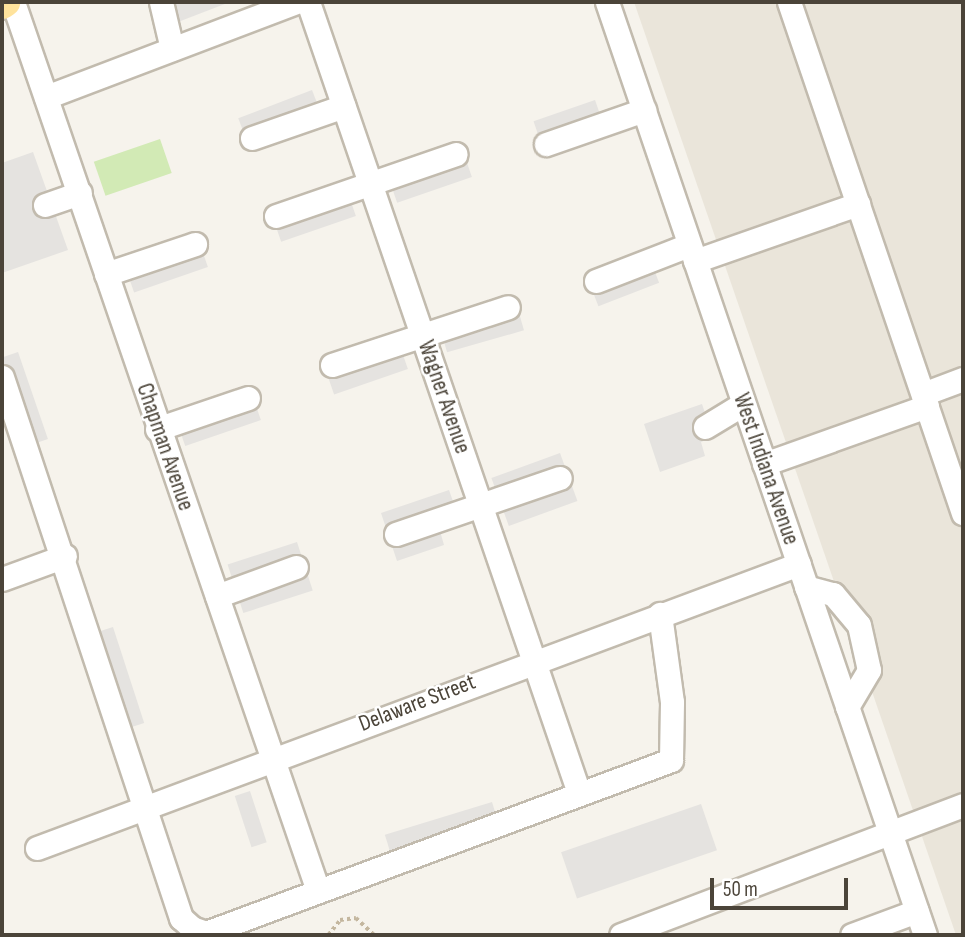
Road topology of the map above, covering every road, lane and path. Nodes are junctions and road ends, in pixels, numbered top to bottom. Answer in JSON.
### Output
{"nodes":[{"id":1,"x":13,"y":2,"type":"edge"},
{"id":2,"x":161,"y":2,"type":"edge"},
{"id":3,"x":296,"y":2,"type":"edge"},
{"id":4,"x":308,"y":2,"type":"edge"},
{"id":5,"x":607,"y":2,"type":"edge"},
{"id":6,"x":789,"y":2,"type":"edge"},
{"id":7,"x":173,"y":49,"type":"junction"},
{"id":8,"x":46,"y":97,"type":"junction"},
{"id":9,"x":344,"y":106,"type":"junction"},
{"id":10,"x":643,"y":110,"type":"junction"},
{"id":11,"x":252,"y":138,"type":"dead end"},
{"id":12,"x":547,"y":144,"type":"dead end"},
{"id":13,"x":456,"y":154,"type":"dead end"},
{"id":14,"x":371,"y":184,"type":"junction"},
{"id":15,"x":80,"y":192,"type":"junction"},
{"id":16,"x":858,"y":204,"type":"junction"},
{"id":17,"x":45,"y":205,"type":"dead end"},
{"id":18,"x":276,"y":216,"type":"dead end"},
{"id":19,"x":195,"y":244,"type":"dead end"},
{"id":20,"x":692,"y":253,"type":"junction"},
{"id":21,"x":106,"y":274,"type":"junction"},
{"id":22,"x":596,"y":281,"type":"dead end"},
{"id":23,"x":508,"y":307,"type":"dead end"},
{"id":24,"x":423,"y":337,"type":"junction"},
{"id":25,"x":332,"y":365,"type":"dead end"},
{"id":26,"x":2,"y":377,"type":"edge"},
{"id":27,"x":963,"y":379,"type":"edge"},
{"id":28,"x":248,"y":398,"type":"dead end"},
{"id":29,"x":925,"y":400,"type":"junction"},
{"id":30,"x":743,"y":404,"type":"junction"},
{"id":31,"x":705,"y":427,"type":"dead end"},
{"id":32,"x":158,"y":429,"type":"junction"},
{"id":33,"x":764,"y":464,"type":"junction"},
{"id":34,"x":560,"y":478,"type":"dead end"},
{"id":35,"x":482,"y":506,"type":"junction"},
{"id":36,"x":963,"y":513,"type":"edge"},
{"id":37,"x":396,"y":534,"type":"dead end"},
{"id":38,"x":64,"y":557,"type":"junction"},
{"id":39,"x":799,"y":564,"type":"junction"},
{"id":40,"x":296,"y":567,"type":"dead end"},
{"id":41,"x":2,"y":579,"type":"edge"},
{"id":42,"x":806,"y":587,"type":"junction"},
{"id":43,"x":217,"y":596,"type":"junction"},
{"id":44,"x":660,"y":614,"type":"junction"},
{"id":45,"x":534,"y":659,"type":"junction"},
{"id":46,"x":847,"y":707,"type":"junction"},
{"id":47,"x":274,"y":757,"type":"junction"},
{"id":48,"x":579,"y":793,"type":"junction"},
{"id":49,"x":963,"y":805,"type":"edge"},
{"id":50,"x":144,"y":807,"type":"junction"},
{"id":51,"x":889,"y":831,"type":"junction"},
{"id":52,"x":37,"y":848,"type":"dead end"},
{"id":53,"x":318,"y":891,"type":"junction"},
{"id":54,"x":917,"y":911,"type":"junction"},
{"id":55,"x":328,"y":935,"type":"edge"},
{"id":56,"x":374,"y":935,"type":"edge"},
{"id":57,"x":621,"y":935,"type":"edge"},
{"id":58,"x":852,"y":935,"type":"edge"},
{"id":59,"x":925,"y":935,"type":"edge"}],
"edges":[{"from":1,"to":8,"type":"street","name":"Chapman Avenue"},
{"from":2,"to":7,"type":"street"},
{"from":3,"to":7,"type":"street"},
{"from":4,"to":9,"type":"street","name":"Wagner Avenue"},
{"from":5,"to":10,"type":"street","name":"West Indiana Avenue"},
{"from":6,"to":16,"type":"street"},
{"from":7,"to":8,"type":"street"},
{"from":8,"to":15,"type":"street","name":"Chapman Avenue"},
{"from":9,"to":11,"type":"street"},
{"from":9,"to":14,"type":"street","name":"Wagner Avenue"},
{"from":10,"to":12,"type":"street"},
{"from":10,"to":20,"type":"street","name":"West Indiana Avenue"},
{"from":13,"to":14,"type":"street"},
{"from":14,"to":18,"type":"street"},
{"from":14,"to":24,"type":"street","name":"Wagner Avenue"},
{"from":15,"to":17,"type":"street"},
{"from":15,"to":21,"type":"street","name":"Chapman Avenue"},
{"from":16,"to":20,"type":"street"},
{"from":16,"to":29,"type":"street"},
{"from":19,"to":21,"type":"street"},
{"from":20,"to":22,"type":"street"},
{"from":20,"to":30,"type":"street","name":"West Indiana Avenue"},
{"from":21,"to":32,"type":"street","name":"Chapman Avenue"},
{"from":23,"to":24,"type":"street"},
{"from":24,"to":25,"type":"street"},
{"from":24,"to":35,"type":"street","name":"Wagner Avenue"},
{"from":26,"to":38,"type":"street"},
{"from":27,"to":29,"type":"street"},
{"from":28,"to":32,"type":"street"},
{"from":29,"to":33,"type":"street"},
{"from":29,"to":36,"type":"street"},
{"from":30,"to":31,"type":"street"},
{"from":30,"to":33,"type":"street","name":"West Indiana Avenue"},
{"from":32,"to":43,"type":"street","name":"Chapman Avenue"},
{"from":33,"to":39,"type":"street","name":"West Indiana Avenue"},
{"from":34,"to":35,"type":"street"},
{"from":35,"to":37,"type":"street"},
{"from":35,"to":45,"type":"street","name":"Wagner Avenue"},
{"from":38,"to":41,"type":"street"},
{"from":38,"to":50,"type":"street"},
{"from":39,"to":42,"type":"street","name":"West Indiana Avenue"},
{"from":39,"to":44,"type":"street","name":"Delaware Street"},
{"from":40,"to":43,"type":"street"},
{"from":42,"to":46,"type":"street","name":"West Indiana Avenue"},
{"from":42,"to":46,"type":"street"},
{"from":43,"to":47,"type":"street","name":"Chapman Avenue"},
{"from":44,"to":45,"type":"street","name":"Delaware Street"},
{"from":44,"to":48,"type":"street"},
{"from":45,"to":47,"type":"street","name":"Delaware Street"},
{"from":45,"to":48,"type":"street","name":"Wagner Avenue"},
{"from":46,"to":51,"type":"street","name":"West Indiana Avenue"},
{"from":47,"to":50,"type":"street","name":"Delaware Street"},
{"from":47,"to":53,"type":"street","name":"Chapman Avenue"},
{"from":48,"to":53,"type":"street"},
{"from":49,"to":51,"type":"street"},
{"from":50,"to":52,"type":"street","name":"Delaware Street"},
{"from":50,"to":53,"type":"street"},
{"from":51,"to":54,"type":"street","name":"West Indiana Avenue"},
{"from":51,"to":57,"type":"street"},
{"from":54,"to":58,"type":"street"},
{"from":54,"to":59,"type":"street","name":"West Indiana Avenue"},
{"from":55,"to":56,"type":"path"}]}
